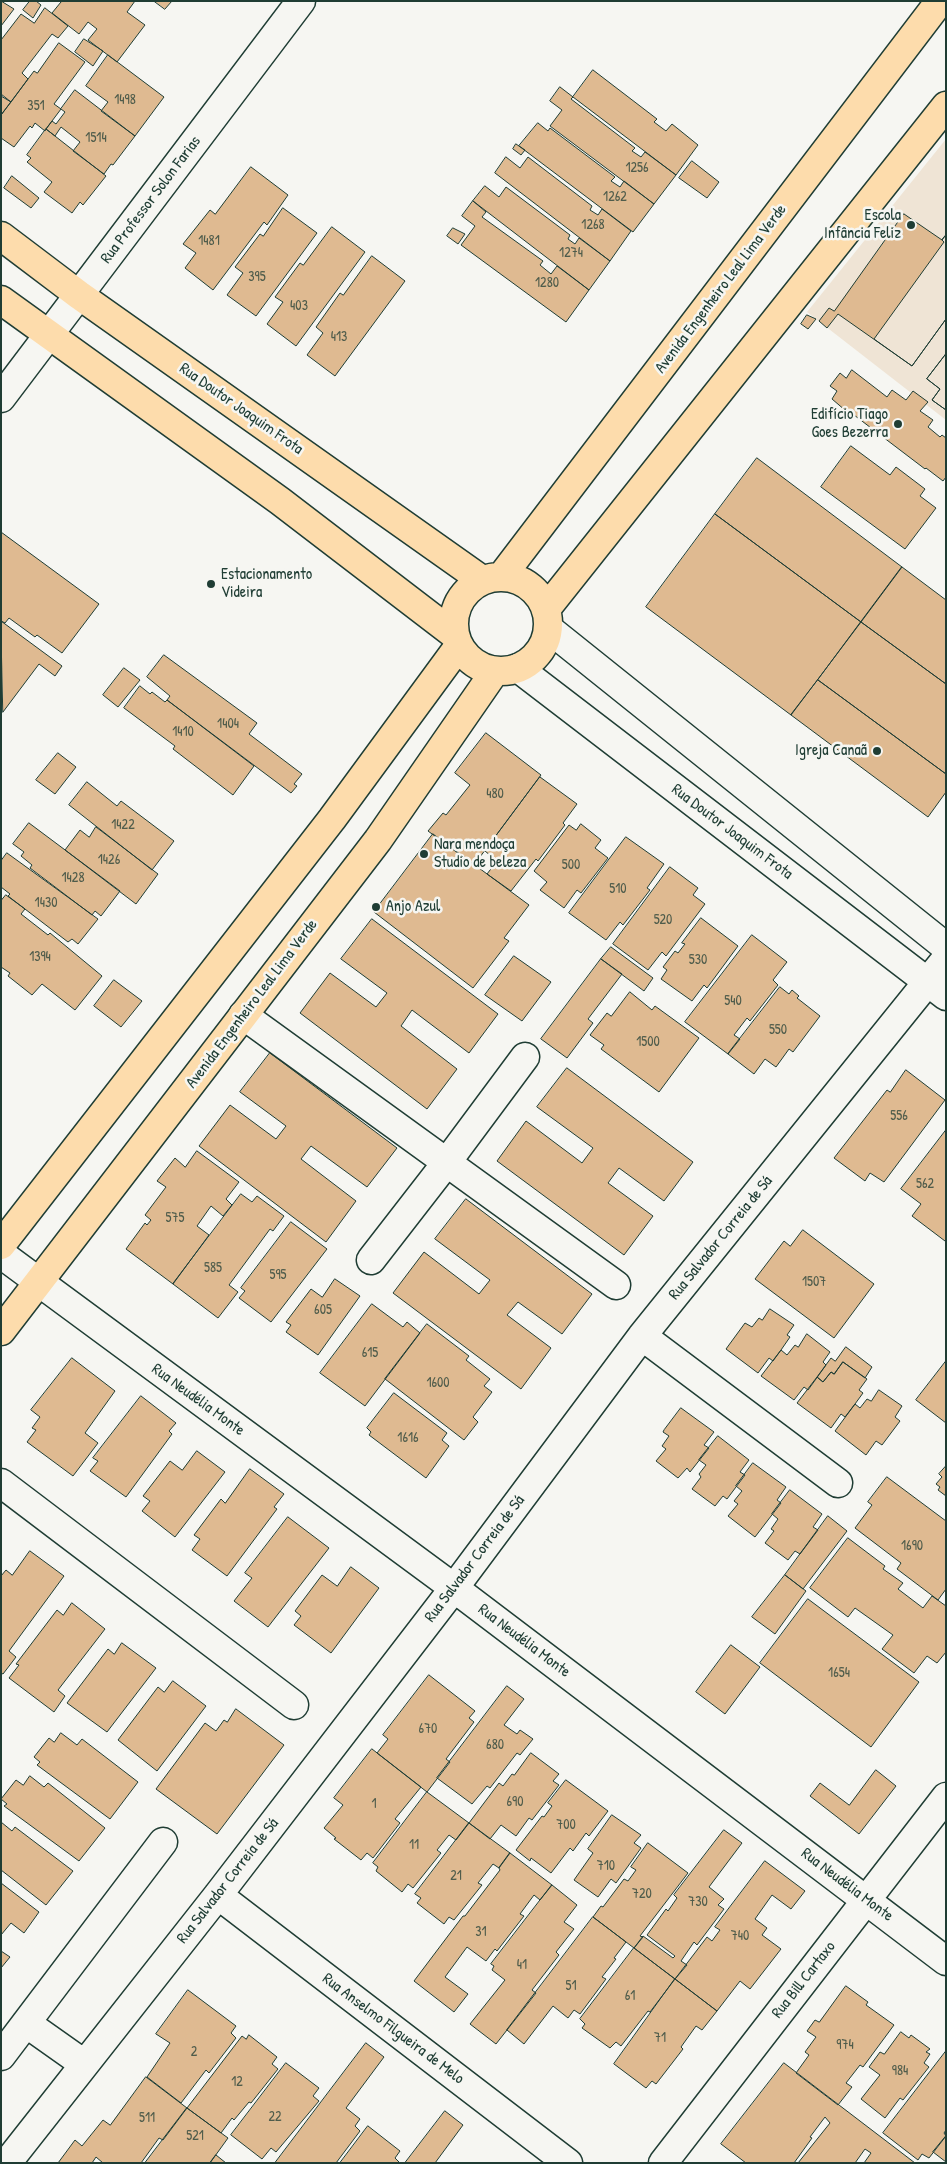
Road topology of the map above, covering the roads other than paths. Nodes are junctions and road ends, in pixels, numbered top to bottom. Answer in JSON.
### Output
{"nodes":[{"id":1,"x":301,"y":1,"type":"edge"},
{"id":2,"x":940,"y":1,"type":"edge"},
{"id":3,"x":946,"y":106,"type":"edge"},
{"id":4,"x":1,"y":236,"type":"edge"},
{"id":5,"x":79,"y":295,"type":"junction"},
{"id":6,"x":1,"y":300,"type":"edge"},
{"id":7,"x":48,"y":336,"type":"junction"},
{"id":8,"x":1,"y":398,"type":"edge"},
{"id":9,"x":492,"y":578,"type":"junction"},
{"id":10,"x":548,"y":619,"type":"junction"},
{"id":11,"x":457,"y":640,"type":"junction"},
{"id":12,"x":507,"y":669,"type":"junction"},
{"id":13,"x":946,"y":947,"type":"edge"},
{"id":14,"x":946,"y":959,"type":"edge"},
{"id":15,"x":936,"y":988,"type":"edge"},
{"id":16,"x":243,"y":1015,"type":"junction"},
{"id":17,"x":526,"y":1057,"type":"dead end"},
{"id":18,"x":447,"y":1162,"type":"junction"},
{"id":19,"x":1,"y":1245,"type":"edge"},
{"id":20,"x":1,"y":1254,"type":"edge"},
{"id":21,"x":371,"y":1260,"type":"dead end"},
{"id":22,"x":38,"y":1283,"type":"junction"},
{"id":23,"x":616,"y":1285,"type":"dead end"},
{"id":24,"x":1,"y":1331,"type":"edge"},
{"id":25,"x":642,"y":1336,"type":"junction"},
{"id":26,"x":1,"y":1483,"type":"edge"},
{"id":27,"x":838,"y":1483,"type":"dead end"},
{"id":28,"x":454,"y":1588,"type":"junction"},
{"id":29,"x":294,"y":1705,"type":"dead end"},
{"id":30,"x":946,"y":1797,"type":"edge"},
{"id":31,"x":163,"y":1842,"type":"dead end"},
{"id":32,"x":218,"y":1895,"type":"junction"},
{"id":33,"x":866,"y":1899,"type":"junction"},
{"id":34,"x":946,"y":1961,"type":"edge"},
{"id":35,"x":26,"y":2023,"type":"junction"},
{"id":36,"x":1,"y":2056,"type":"edge"},
{"id":37,"x":84,"y":2064,"type":"junction"},
{"id":38,"x":7,"y":2163,"type":"edge"},
{"id":39,"x":568,"y":2163,"type":"edge"},
{"id":40,"x":663,"y":2163,"type":"edge"}],
"edges":[{"from":1,"to":5,"type":"street","name":"Rua Professor Solon Farias"},
{"from":2,"to":9,"type":"main road","name":"Avenida Engenheiro Leal Lima Verde"},
{"from":3,"to":10,"type":"main road"},
{"from":4,"to":5,"type":"main road","name":"Rua Doutor Joaquim Frota"},
{"from":5,"to":7,"type":"street","name":"Rua Professor Solon Farias"},
{"from":5,"to":9,"type":"main road","name":"Rua Doutor Joaquim Frota"},
{"from":6,"to":7,"type":"main road"},
{"from":7,"to":8,"type":"street","name":"Rua Professor Solon Farias"},
{"from":7,"to":11,"type":"main road"},
{"from":9,"to":10,"type":"main road"},
{"from":9,"to":11,"type":"main road"},
{"from":10,"to":12,"type":"main road"},
{"from":10,"to":13,"type":"street"},
{"from":11,"to":12,"type":"main road"},
{"from":11,"to":19,"type":"main road"},
{"from":12,"to":15,"type":"street","name":"Rua Doutor Joaquim Frota"},
{"from":12,"to":16,"type":"main road","name":"Avenida Engenheiro Leal Lima Verde"},
{"from":14,"to":15,"type":"street","name":"Rua Salvador Correia de Sá"},
{"from":15,"to":25,"type":"street","name":"Rua Salvador Correia de Sá"},
{"from":16,"to":18,"type":"street"},
{"from":16,"to":22,"type":"main road","name":"Avenida Engenheiro Leal Lima Verde"},
{"from":17,"to":18,"type":"street"},
{"from":18,"to":21,"type":"street"},
{"from":18,"to":23,"type":"street"},
{"from":20,"to":22,"type":"street","name":"Rua Neudélia Monte"},
{"from":22,"to":24,"type":"main road","name":"Avenida Engenheiro Leal Lima Verde"},
{"from":22,"to":28,"type":"street","name":"Rua Neudélia Monte"},
{"from":25,"to":27,"type":"street"},
{"from":25,"to":28,"type":"street","name":"Rua Salvador Correia de Sá"},
{"from":26,"to":29,"type":"street"},
{"from":28,"to":32,"type":"street","name":"Rua Salvador Correia de Sá"},
{"from":28,"to":33,"type":"street","name":"Rua Neudélia Monte"},
{"from":30,"to":33,"type":"street","name":"Rua Bill Cartaxo"},
{"from":31,"to":35,"type":"street"},
{"from":32,"to":37,"type":"street","name":"Rua Salvador Correia de Sá"},
{"from":32,"to":39,"type":"street","name":"Rua Anselmo Filgueira de Melo"},
{"from":33,"to":34,"type":"street","name":"Rua Neudélia Monte"},
{"from":33,"to":40,"type":"street","name":"Rua Bill Cartaxo"},
{"from":35,"to":36,"type":"street"},
{"from":35,"to":37,"type":"street"},
{"from":37,"to":38,"type":"street","name":"Rua Salvador Correia de Sá"}]}
